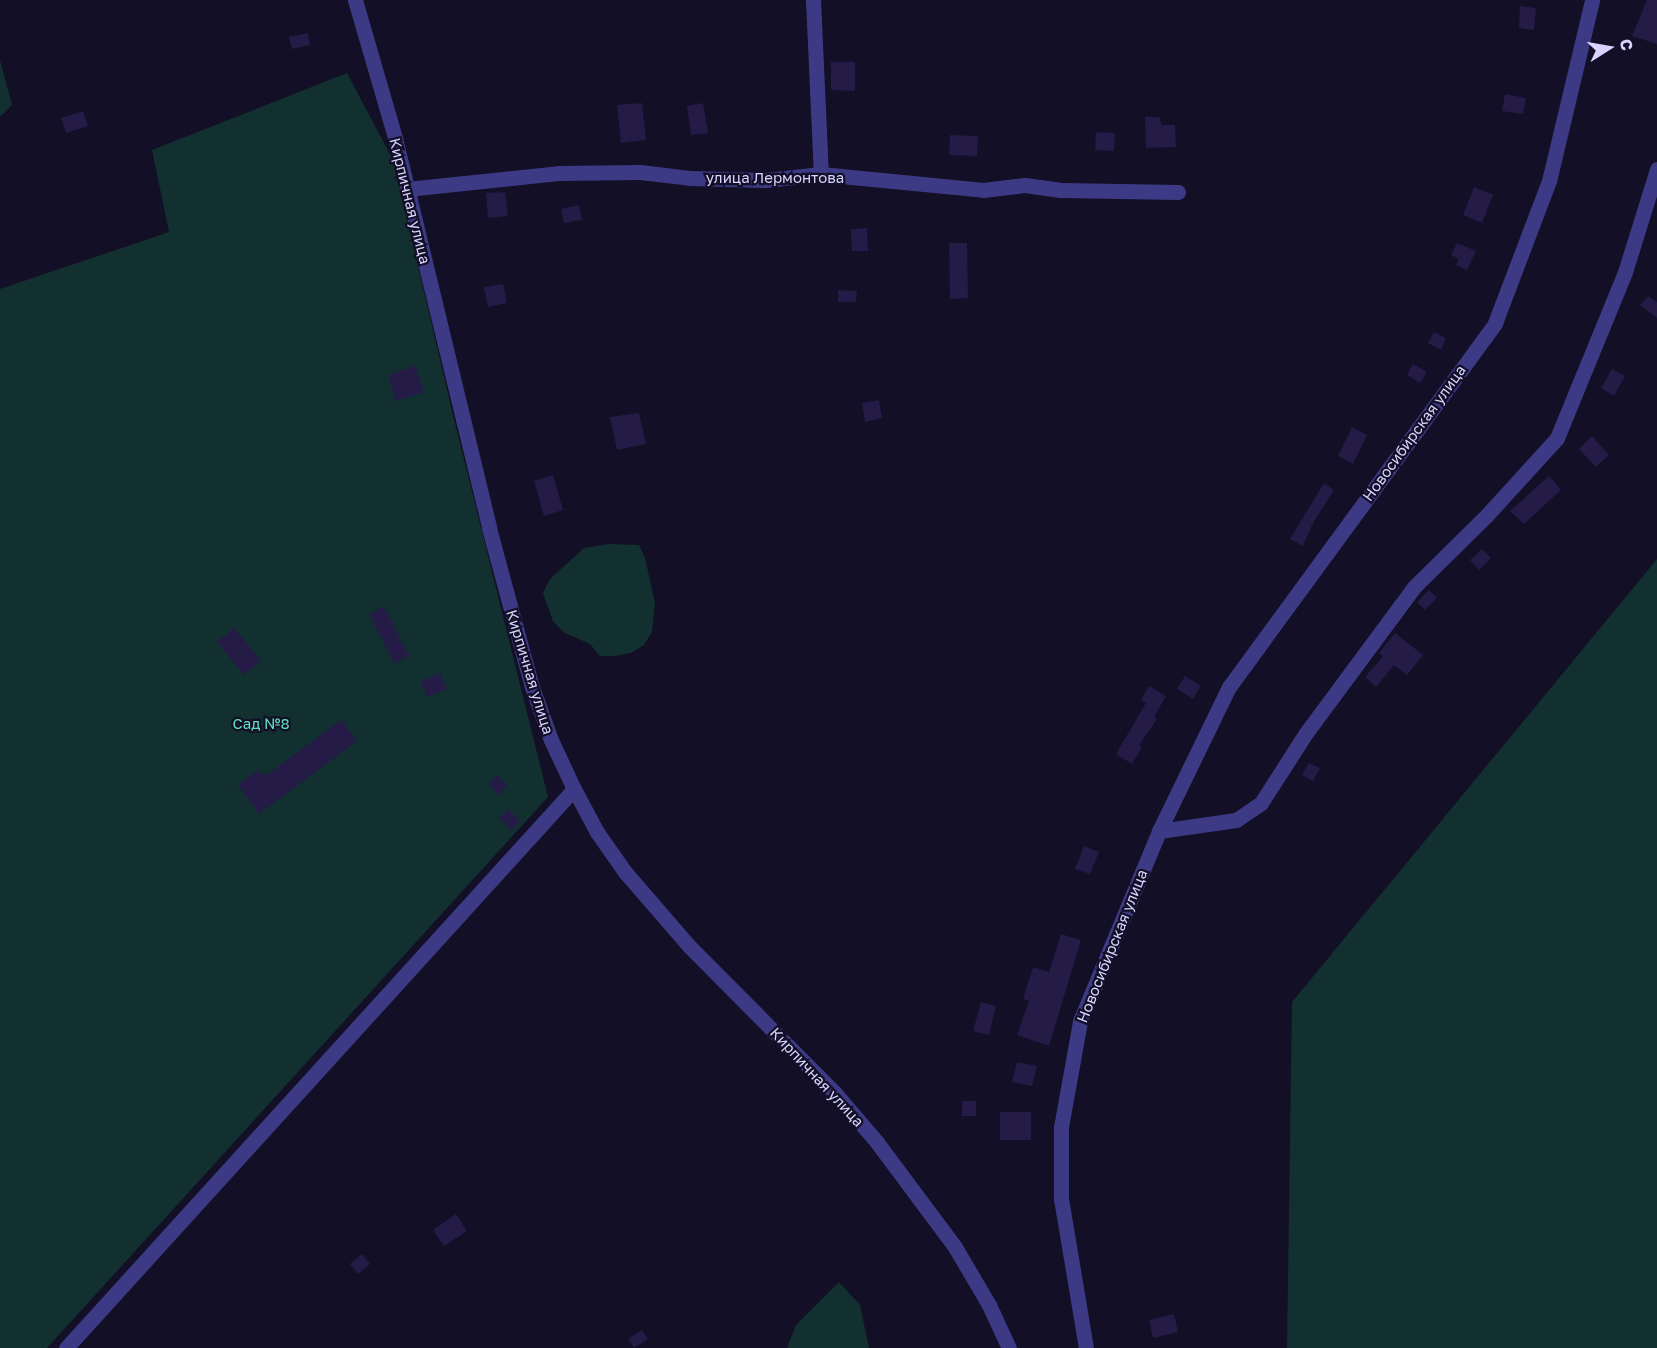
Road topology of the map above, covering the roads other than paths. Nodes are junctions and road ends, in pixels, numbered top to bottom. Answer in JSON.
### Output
{"nodes":[{"id":1,"x":356,"y":0,"type":"edge"},
{"id":2,"x":813,"y":0,"type":"edge"},
{"id":3,"x":1592,"y":0,"type":"edge"},
{"id":4,"x":1657,"y":169,"type":"edge"},
{"id":5,"x":821,"y":174,"type":"junction"},
{"id":6,"x":407,"y":189,"type":"junction"},
{"id":7,"x":1178,"y":192,"type":"dead end"},
{"id":8,"x":574,"y":789,"type":"junction"},
{"id":9,"x":1159,"y":831,"type":"junction"},
{"id":10,"x":66,"y":1348,"type":"edge"},
{"id":11,"x":1009,"y":1348,"type":"edge"},
{"id":12,"x":1086,"y":1348,"type":"edge"}],
"edges":[{"from":1,"to":6,"type":"street","name":"Кирпичная улица"},
{"from":2,"to":5,"type":"street"},
{"from":3,"to":9,"type":"street","name":"Новосибирская улица"},
{"from":4,"to":9,"type":"street"},
{"from":5,"to":6,"type":"street","name":"улица Лермонтова"},
{"from":5,"to":7,"type":"street","name":"улица Лермонтова"},
{"from":6,"to":8,"type":"street","name":"Кирпичная улица"},
{"from":8,"to":10,"type":"street"},
{"from":8,"to":11,"type":"street","name":"Кирпичная улица"},
{"from":9,"to":12,"type":"street","name":"Новосибирская улица"}]}
